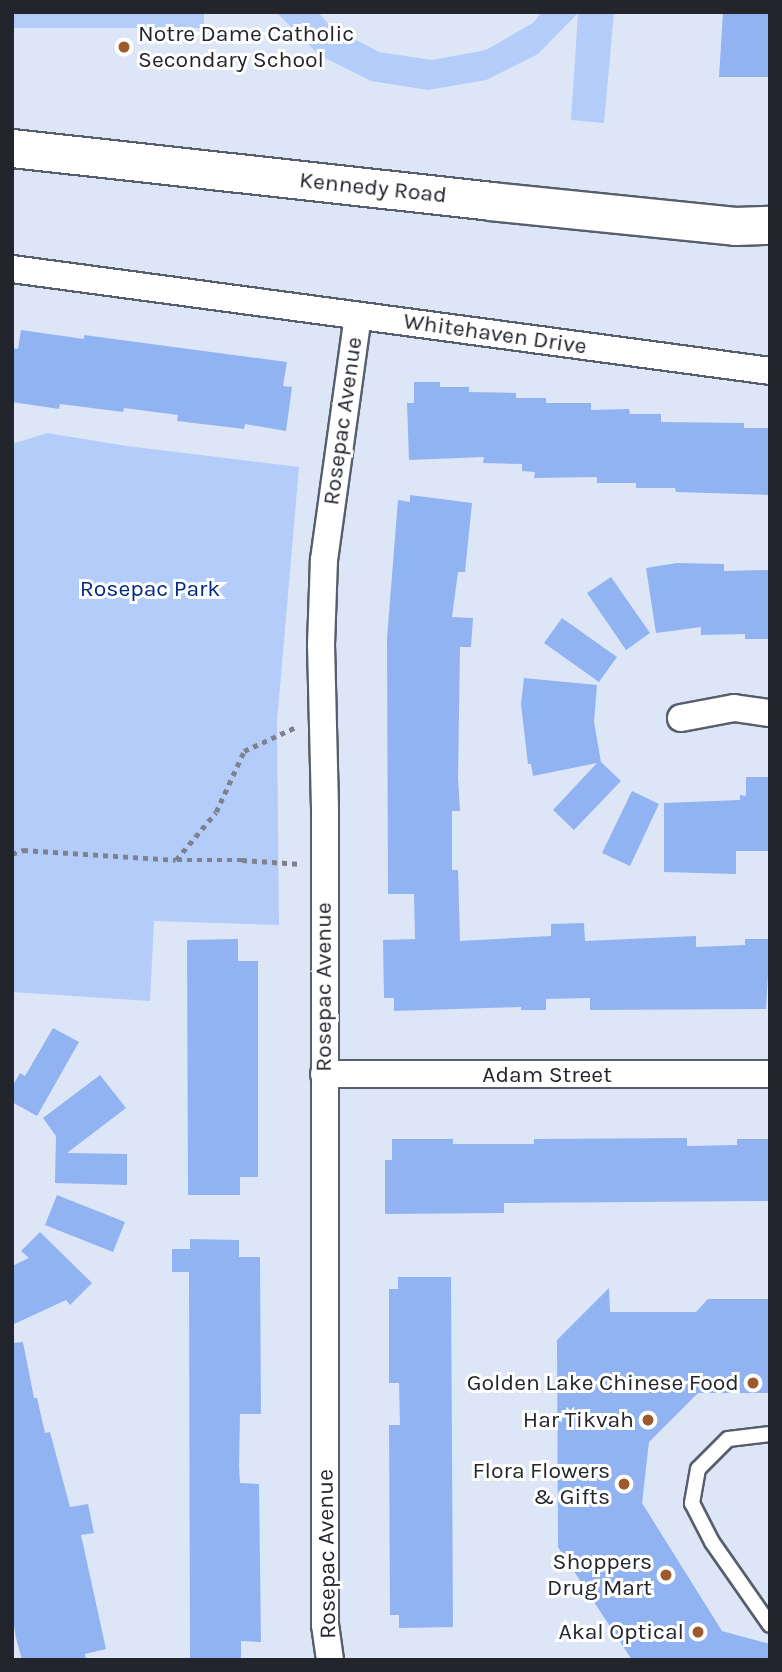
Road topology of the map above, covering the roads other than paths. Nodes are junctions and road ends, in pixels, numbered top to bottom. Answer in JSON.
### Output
{"nodes":[{"id":1,"x":12,"y":148,"type":"edge"},
{"id":2,"x":752,"y":226,"type":"edge"},
{"id":3,"x":770,"y":237,"type":"edge"},
{"id":4,"x":12,"y":269,"type":"edge"},
{"id":5,"x":358,"y":316,"type":"junction"},
{"id":6,"x":770,"y":371,"type":"edge"},
{"id":7,"x":770,"y":713,"type":"edge"},
{"id":8,"x":681,"y":718,"type":"dead end"},
{"id":9,"x":324,"y":1074,"type":"junction"},
{"id":10,"x":770,"y":1074,"type":"edge"},
{"id":11,"x":770,"y":1434,"type":"edge"},
{"id":12,"x":770,"y":1625,"type":"edge"},
{"id":13,"x":330,"y":1660,"type":"edge"}],
"edges":[{"from":1,"to":2,"type":"main road","name":"Kennedy Road"},
{"from":2,"to":3,"type":"main road","name":"Kennedy Road"},
{"from":4,"to":5,"type":"street","name":"Whitehaven Drive"},
{"from":5,"to":6,"type":"street","name":"Whitehaven Drive"},
{"from":5,"to":9,"type":"street","name":"Rosepac Avenue"},
{"from":7,"to":8,"type":"street"},
{"from":9,"to":10,"type":"street","name":"Adam Street"},
{"from":9,"to":13,"type":"street","name":"Rosepac Avenue"},
{"from":11,"to":12,"type":"lane"}]}
